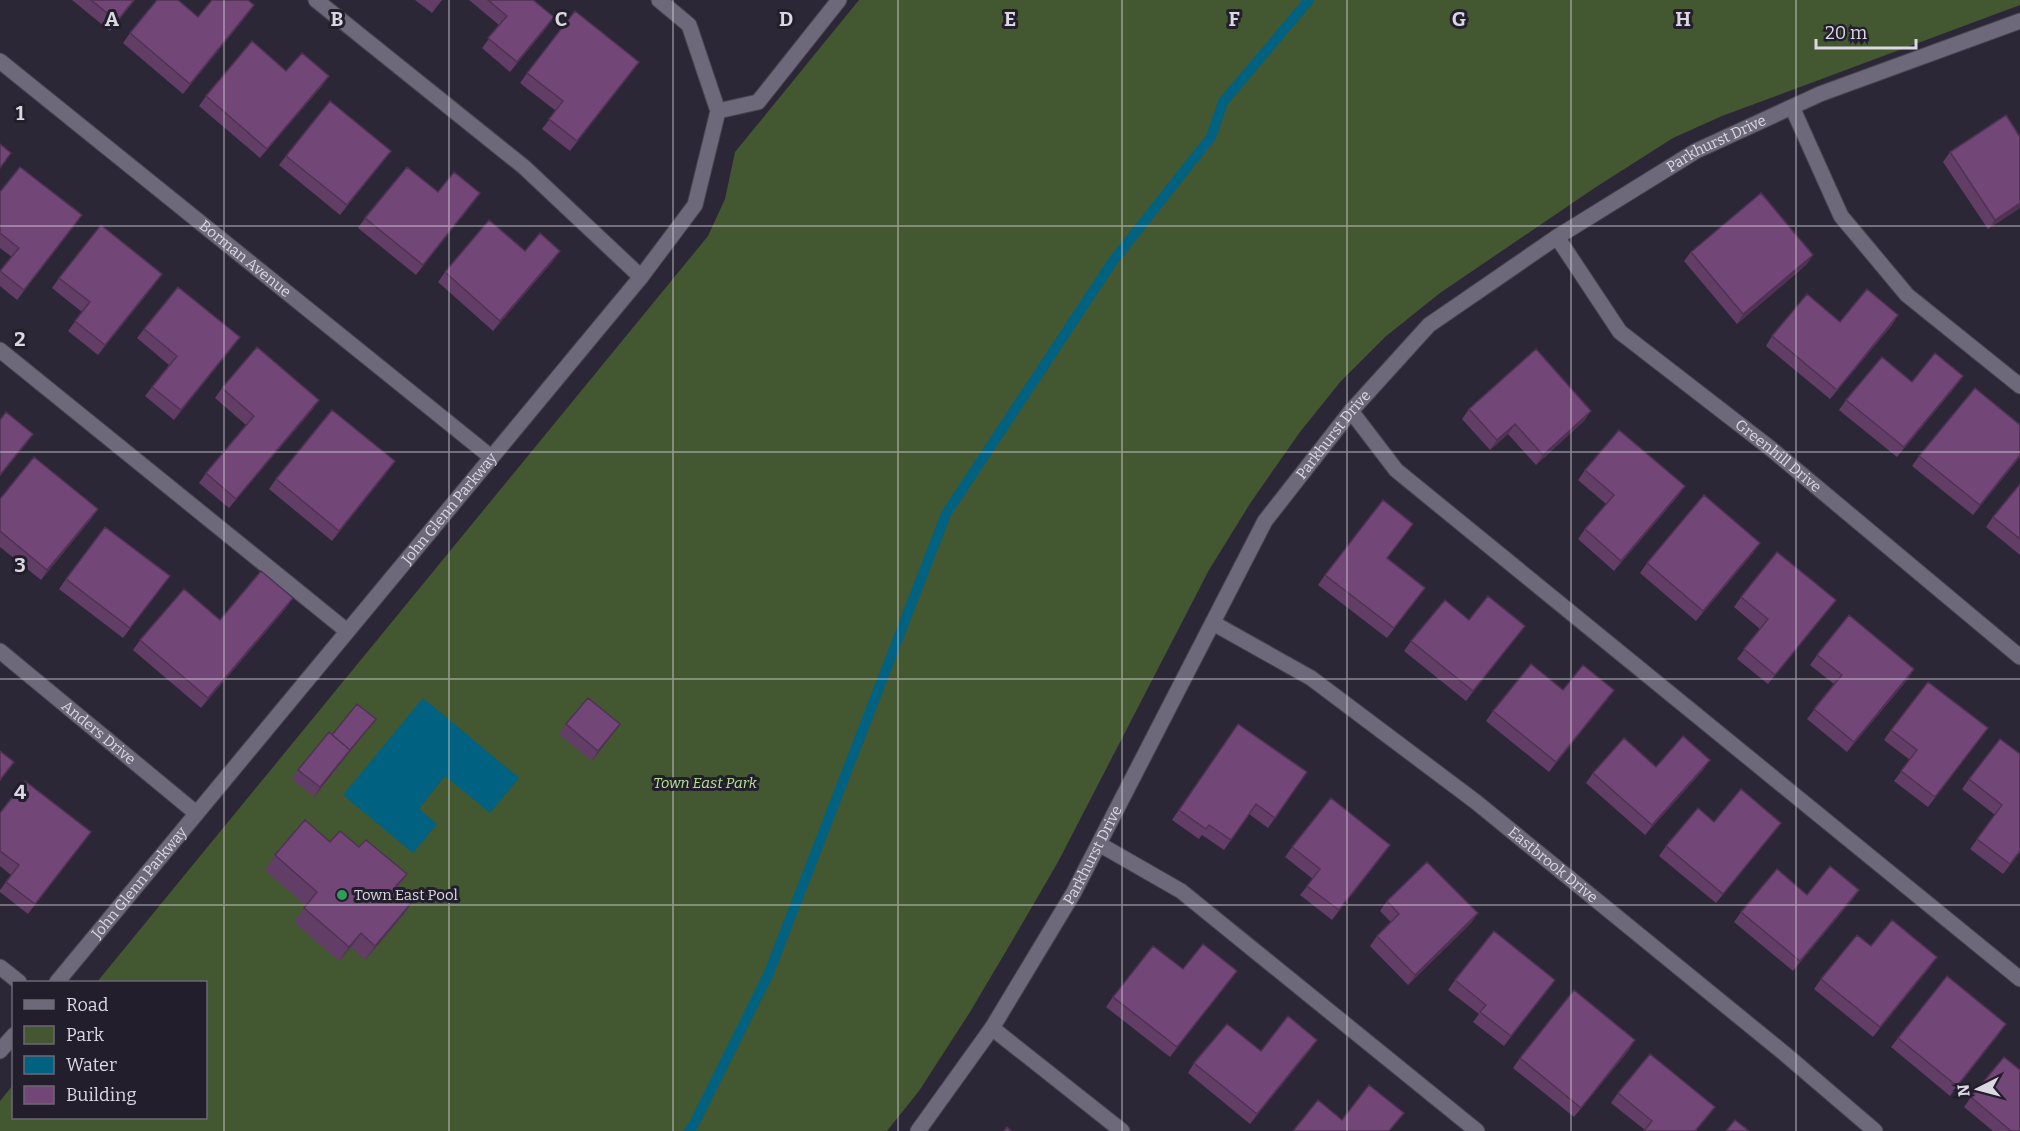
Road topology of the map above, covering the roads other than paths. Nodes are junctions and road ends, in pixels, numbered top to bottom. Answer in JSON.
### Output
{"nodes":[{"id":1,"x":316,"y":0,"type":"edge"},
{"id":2,"x":659,"y":0,"type":"edge"},
{"id":3,"x":839,"y":0,"type":"edge"},
{"id":4,"x":2020,"y":21,"type":"edge"},
{"id":5,"x":0,"y":61,"type":"edge"},
{"id":6,"x":1792,"y":107,"type":"junction"},
{"id":7,"x":718,"y":111,"type":"junction"},
{"id":8,"x":1557,"y":237,"type":"junction"},
{"id":9,"x":641,"y":276,"type":"junction"},
{"id":10,"x":0,"y":350,"type":"edge"},
{"id":11,"x":2020,"y":386,"type":"edge"},
{"id":12,"x":1351,"y":411,"type":"junction"},
{"id":13,"x":491,"y":458,"type":"junction"},
{"id":14,"x":1213,"y":623,"type":"junction"},
{"id":15,"x":347,"y":631,"type":"junction"},
{"id":16,"x":0,"y":651,"type":"edge"},
{"id":17,"x":2020,"y":657,"type":"edge"},
{"id":18,"x":196,"y":813,"type":"junction"},
{"id":19,"x":1099,"y":844,"type":"junction"},
{"id":20,"x":0,"y":967,"type":"edge"},
{"id":21,"x":2020,"y":979,"type":"edge"},
{"id":22,"x":18,"y":981,"type":"edge"},
{"id":23,"x":58,"y":981,"type":"edge"},
{"id":24,"x":992,"y":1028,"type":"junction"},
{"id":25,"x":12,"y":1037,"type":"edge"},
{"id":26,"x":0,"y":1051,"type":"edge"},
{"id":27,"x":918,"y":1131,"type":"edge"},
{"id":28,"x":1122,"y":1131,"type":"edge"},
{"id":29,"x":1477,"y":1131,"type":"edge"},
{"id":30,"x":1875,"y":1131,"type":"edge"}],
"edges":[{"from":1,"to":9,"type":"street"},
{"from":2,"to":7,"type":"street"},
{"from":3,"to":7,"type":"street"},
{"from":4,"to":6,"type":"street","name":"Parkhurst Drive"},
{"from":5,"to":13,"type":"street","name":"Borman Avenue"},
{"from":6,"to":8,"type":"street","name":"Parkhurst Drive"},
{"from":6,"to":11,"type":"street"},
{"from":7,"to":9,"type":"street","name":"John Glenn Parkway"},
{"from":8,"to":12,"type":"street","name":"Parkhurst Drive"},
{"from":8,"to":17,"type":"street","name":"Greenhill Drive"},
{"from":9,"to":13,"type":"street","name":"John Glenn Parkway"},
{"from":10,"to":15,"type":"street"},
{"from":12,"to":14,"type":"street","name":"Parkhurst Drive"},
{"from":12,"to":21,"type":"street"},
{"from":13,"to":15,"type":"street","name":"John Glenn Parkway"},
{"from":14,"to":19,"type":"street","name":"Parkhurst Drive"},
{"from":14,"to":30,"type":"street","name":"Eastbrook Drive"},
{"from":15,"to":18,"type":"street","name":"John Glenn Parkway"},
{"from":16,"to":18,"type":"street","name":"Anders Drive"},
{"from":18,"to":23,"type":"street","name":"John Glenn Parkway"},
{"from":19,"to":24,"type":"street","name":"Parkhurst Drive"},
{"from":19,"to":29,"type":"street"},
{"from":20,"to":22,"type":"street"},
{"from":24,"to":27,"type":"street","name":"Parkhurst Drive"},
{"from":24,"to":28,"type":"street"},
{"from":25,"to":26,"type":"street"}]}
